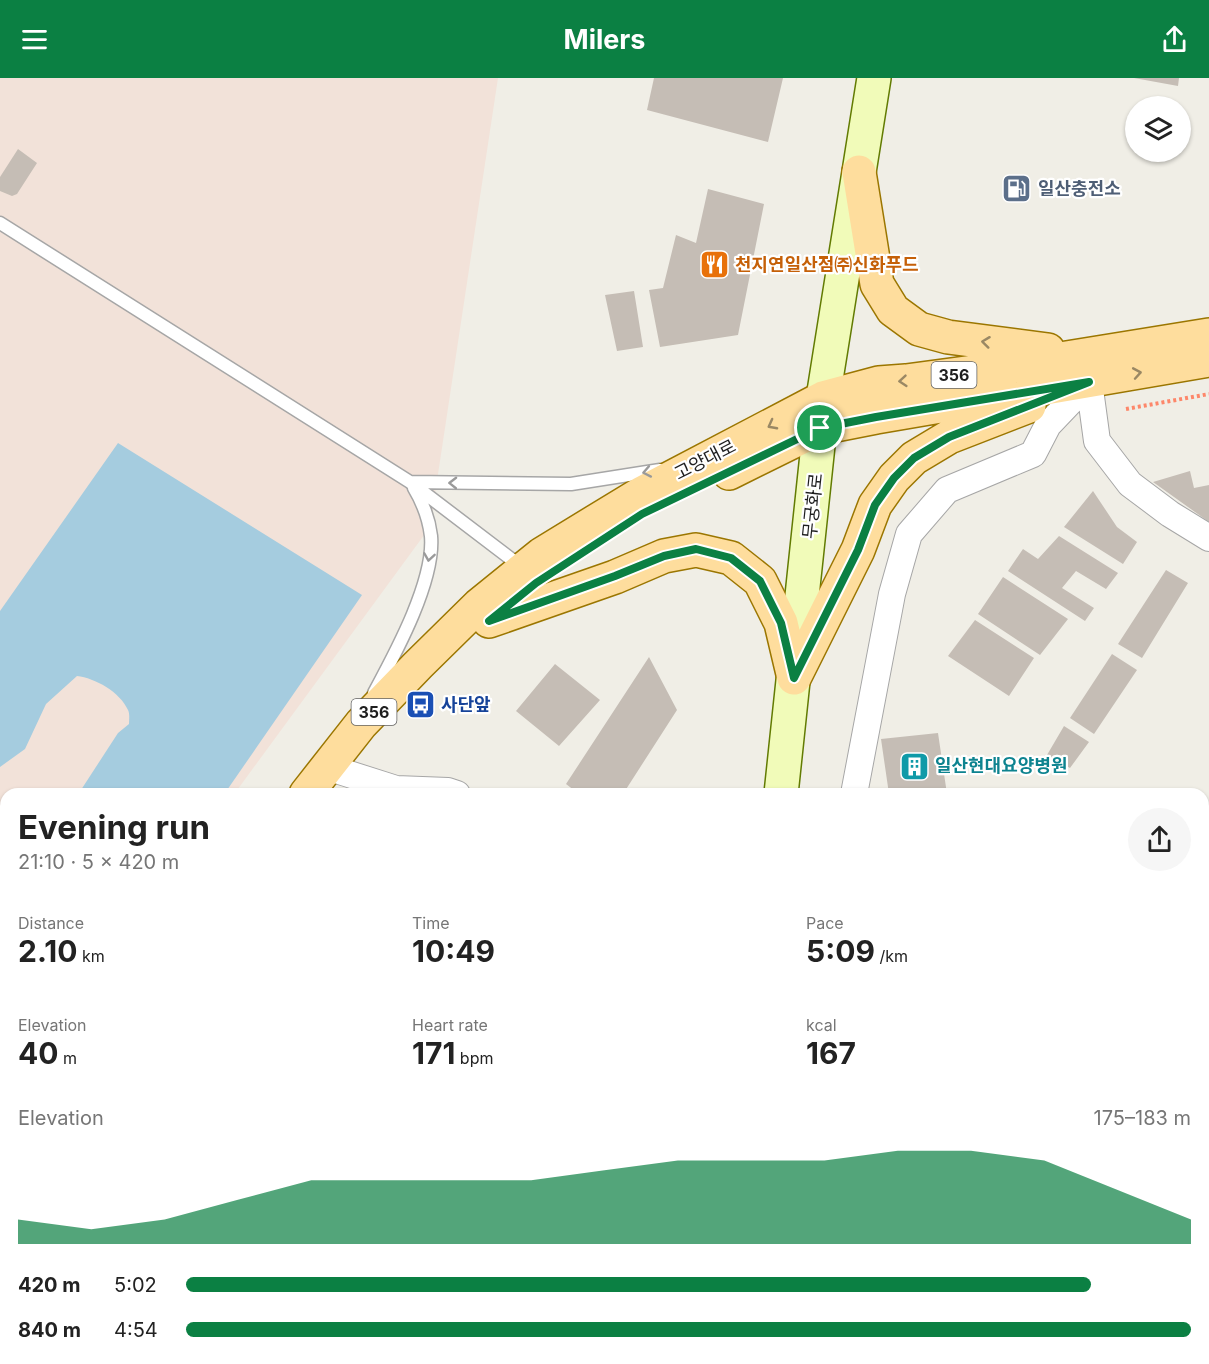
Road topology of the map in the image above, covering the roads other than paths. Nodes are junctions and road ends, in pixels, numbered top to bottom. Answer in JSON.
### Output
{"nodes":[{"id":1,"x":874,"y":78,"type":"edge"},
{"id":2,"x":859,"y":172,"type":"junction"},
{"id":3,"x":0,"y":223,"type":"edge"},
{"id":4,"x":1209,"y":335,"type":"edge"},
{"id":5,"x":1209,"y":360,"type":"edge"},
{"id":6,"x":1087,"y":369,"type":"junction"},
{"id":7,"x":822,"y":413,"type":"junction"},
{"id":8,"x":704,"y":460,"type":"junction"},
{"id":9,"x":411,"y":482,"type":"junction"},
{"id":10,"x":1209,"y":538,"type":"edge"},
{"id":11,"x":524,"y":569,"type":"junction"},
{"id":12,"x":489,"y":621,"type":"junction"},
{"id":13,"x":794,"y":678,"type":"junction"},
{"id":14,"x":337,"y":769,"type":"edge"},
{"id":15,"x":313,"y":788,"type":"edge"},
{"id":16,"x":393,"y":788,"type":"edge"},
{"id":17,"x":782,"y":788,"type":"edge"},
{"id":18,"x":855,"y":788,"type":"edge"}],
"edges":[{"from":1,"to":2,"type":"main road","name":"무궁화로"},
{"from":6,"to":2,"type":"main road","one_way":true},
{"from":2,"to":7,"type":"main road","name":"무궁화로"},
{"from":3,"to":9,"type":"lane"},
{"from":4,"to":6,"type":"main road","name":"고양대로"},
{"from":6,"to":5,"type":"main road","name":"고양대로","one_way":true},
{"from":6,"to":7,"type":"main road","name":"고양대로"},
{"from":6,"to":10,"type":"street"},
{"from":6,"to":13,"type":"main road"},
{"from":6,"to":18,"type":"street"},
{"from":7,"to":8,"type":"main road","name":"고양대로","number":"356","one_way":true},
{"from":7,"to":12,"type":"main road","name":"고양대로"},
{"from":7,"to":13,"type":"main road","name":"무궁화로"},
{"from":8,"to":9,"type":"lane","one_way":true},
{"from":8,"to":11,"type":"main road","name":"고양대로","number":"356"},
{"from":9,"to":11,"type":"lane"},
{"from":9,"to":14,"type":"lane","one_way":true},
{"from":11,"to":14,"type":"main road","name":"고양대로","number":"356"},
{"from":12,"to":13,"type":"main road"},
{"from":12,"to":14,"type":"main road","name":"고양대로"},
{"from":13,"to":17,"type":"main road","name":"무궁화로"},
{"from":14,"to":15,"type":"main road","name":"고양대로","number":"356"},
{"from":14,"to":16,"type":"street"}]}
